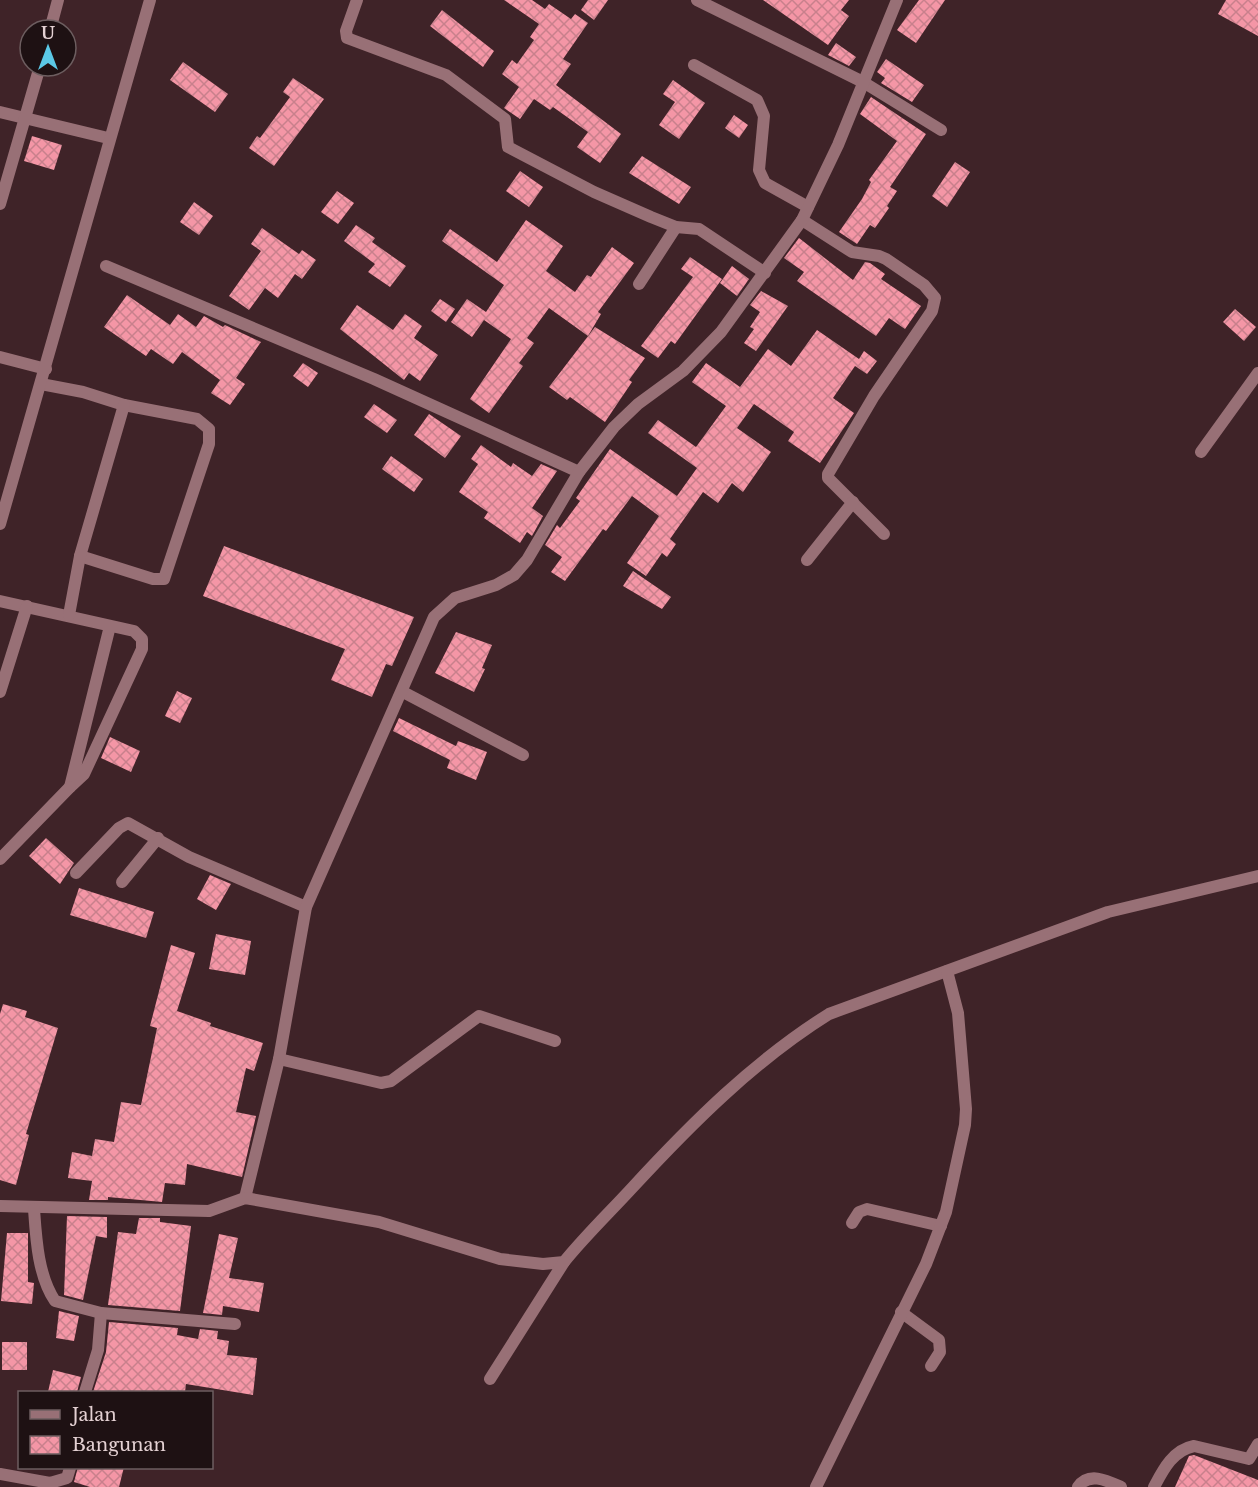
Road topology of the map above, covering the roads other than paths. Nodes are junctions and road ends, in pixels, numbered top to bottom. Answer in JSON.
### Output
{"nodes":[{"id":1,"x":58,"y":0,"type":"edge"},
{"id":2,"x":150,"y":0,"type":"edge"},
{"id":3,"x":357,"y":0,"type":"edge"},
{"id":4,"x":697,"y":0,"type":"edge"},
{"id":5,"x":897,"y":0,"type":"edge"},
{"id":6,"x":53,"y":18,"type":"edge"},
{"id":7,"x":694,"y":65,"type":"dead end"},
{"id":8,"x":37,"y":78,"type":"edge"},
{"id":9,"x":863,"y":82,"type":"junction"},
{"id":10,"x":0,"y":112,"type":"edge"},
{"id":11,"x":26,"y":118,"type":"junction"},
{"id":12,"x":941,"y":130,"type":"dead end"},
{"id":13,"x":108,"y":138,"type":"junction"},
{"id":14,"x":0,"y":204,"type":"edge"},
{"id":15,"x":808,"y":207,"type":"junction"},
{"id":16,"x":802,"y":220,"type":"junction"},
{"id":17,"x":676,"y":227,"type":"junction"},
{"id":18,"x":106,"y":266,"type":"dead end"},
{"id":19,"x":765,"y":273,"type":"junction"},
{"id":20,"x":639,"y":284,"type":"dead end"},
{"id":21,"x":0,"y":357,"type":"edge"},
{"id":22,"x":46,"y":369,"type":"junction"},
{"id":23,"x":1258,"y":372,"type":"edge"},
{"id":24,"x":41,"y":384,"type":"junction"},
{"id":25,"x":124,"y":405,"type":"junction"},
{"id":26,"x":1201,"y":453,"type":"dead end"},
{"id":27,"x":579,"y":471,"type":"junction"},
{"id":28,"x":853,"y":502,"type":"junction"},
{"id":29,"x":0,"y":524,"type":"edge"},
{"id":30,"x":884,"y":534,"type":"dead end"},
{"id":31,"x":80,"y":556,"type":"junction"},
{"id":32,"x":807,"y":560,"type":"dead end"},
{"id":33,"x":0,"y":601,"type":"edge"},
{"id":34,"x":27,"y":606,"type":"junction"},
{"id":35,"x":69,"y":615,"type":"junction"},
{"id":36,"x":110,"y":626,"type":"junction"},
{"id":37,"x":0,"y":692,"type":"edge"},
{"id":38,"x":403,"y":692,"type":"junction"},
{"id":39,"x":523,"y":755,"type":"dead end"},
{"id":40,"x":70,"y":787,"type":"junction"},
{"id":41,"x":158,"y":838,"type":"junction"},
{"id":42,"x":0,"y":859,"type":"edge"},
{"id":43,"x":76,"y":873,"type":"dead end"},
{"id":44,"x":1258,"y":876,"type":"edge"},
{"id":45,"x":122,"y":882,"type":"dead end"},
{"id":46,"x":306,"y":907,"type":"junction"},
{"id":47,"x":947,"y":971,"type":"junction"},
{"id":48,"x":555,"y":1041,"type":"dead end"},
{"id":49,"x":279,"y":1059,"type":"junction"},
{"id":50,"x":245,"y":1198,"type":"junction"},
{"id":51,"x":0,"y":1206,"type":"edge"},
{"id":52,"x":34,"y":1209,"type":"junction"},
{"id":53,"x":852,"y":1223,"type":"dead end"},
{"id":54,"x":941,"y":1226,"type":"junction"},
{"id":55,"x":564,"y":1262,"type":"junction"},
{"id":56,"x":901,"y":1312,"type":"junction"},
{"id":57,"x":101,"y":1313,"type":"junction"},
{"id":58,"x":235,"y":1324,"type":"dead end"},
{"id":59,"x":931,"y":1366,"type":"dead end"},
{"id":60,"x":490,"y":1379,"type":"dead end"},
{"id":61,"x":85,"y":1391,"type":"edge"},
{"id":62,"x":1258,"y":1444,"type":"edge"},
{"id":63,"x":69,"y":1469,"type":"edge"},
{"id":64,"x":0,"y":1474,"type":"edge"},
{"id":65,"x":816,"y":1487,"type":"edge"},
{"id":66,"x":1078,"y":1487,"type":"edge"},
{"id":67,"x":1121,"y":1487,"type":"edge"},
{"id":68,"x":1154,"y":1487,"type":"edge"}],
"edges":[{"from":1,"to":6,"type":"street"},
{"from":2,"to":13,"type":"street"},
{"from":3,"to":17,"type":"street"},
{"from":4,"to":9,"type":"street"},
{"from":5,"to":9,"type":"street"},
{"from":7,"to":15,"type":"street"},
{"from":8,"to":11,"type":"street"},
{"from":9,"to":12,"type":"street"},
{"from":9,"to":15,"type":"street"},
{"from":10,"to":11,"type":"street"},
{"from":11,"to":13,"type":"street"},
{"from":11,"to":14,"type":"street"},
{"from":13,"to":22,"type":"street"},
{"from":15,"to":16,"type":"street"},
{"from":16,"to":19,"type":"street"},
{"from":16,"to":28,"type":"street"},
{"from":17,"to":19,"type":"street"},
{"from":17,"to":20,"type":"street"},
{"from":18,"to":27,"type":"street"},
{"from":19,"to":27,"type":"street"},
{"from":21,"to":22,"type":"street"},
{"from":22,"to":24,"type":"street"},
{"from":23,"to":26,"type":"street"},
{"from":24,"to":25,"type":"street"},
{"from":24,"to":29,"type":"street"},
{"from":25,"to":31,"type":"street"},
{"from":25,"to":31,"type":"street"},
{"from":27,"to":38,"type":"street"},
{"from":28,"to":30,"type":"street"},
{"from":28,"to":32,"type":"street"},
{"from":31,"to":35,"type":"street"},
{"from":33,"to":34,"type":"street"},
{"from":34,"to":35,"type":"street"},
{"from":34,"to":37,"type":"street"},
{"from":35,"to":36,"type":"street"},
{"from":36,"to":40,"type":"street"},
{"from":36,"to":40,"type":"street"},
{"from":38,"to":39,"type":"street"},
{"from":38,"to":46,"type":"street"},
{"from":40,"to":42,"type":"street"},
{"from":41,"to":43,"type":"street"},
{"from":41,"to":45,"type":"street"},
{"from":41,"to":46,"type":"street"},
{"from":44,"to":47,"type":"street"},
{"from":46,"to":49,"type":"street"},
{"from":47,"to":54,"type":"street"},
{"from":47,"to":55,"type":"street"},
{"from":48,"to":49,"type":"street"},
{"from":49,"to":50,"type":"street"},
{"from":50,"to":52,"type":"street"},
{"from":50,"to":55,"type":"street"},
{"from":51,"to":52,"type":"street"},
{"from":52,"to":57,"type":"street"},
{"from":53,"to":54,"type":"street"},
{"from":54,"to":56,"type":"street"},
{"from":55,"to":60,"type":"street"},
{"from":56,"to":59,"type":"street"},
{"from":56,"to":65,"type":"street"},
{"from":57,"to":58,"type":"street"},
{"from":57,"to":61,"type":"street"},
{"from":62,"to":68,"type":"street"},
{"from":63,"to":64,"type":"street"},
{"from":66,"to":67,"type":"street"}]}
